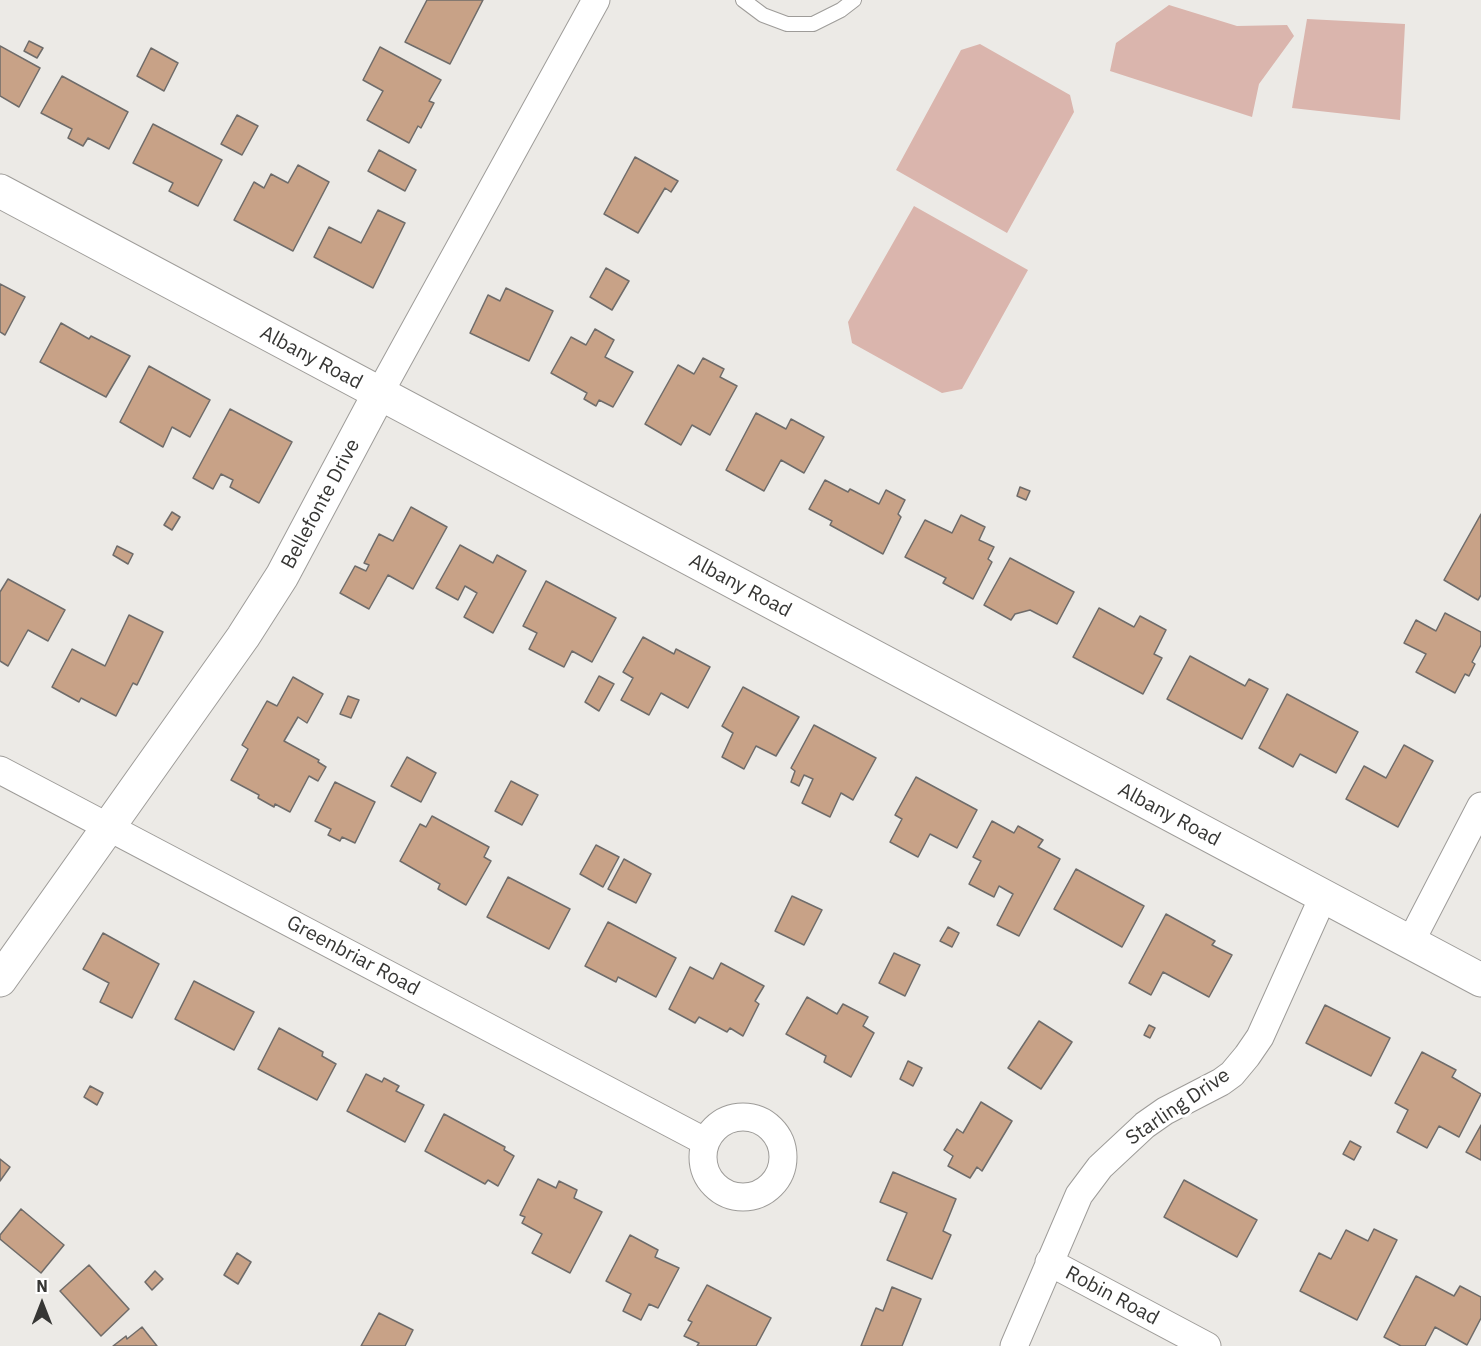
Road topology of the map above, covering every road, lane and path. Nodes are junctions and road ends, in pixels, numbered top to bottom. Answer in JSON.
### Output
{"nodes":[{"id":1,"x":596,"y":0,"type":"edge"},
{"id":2,"x":743,"y":0,"type":"edge"},
{"id":3,"x":854,"y":0,"type":"edge"},
{"id":4,"x":0,"y":191,"type":"edge"},
{"id":5,"x":379,"y":394,"type":"junction"},
{"id":6,"x":0,"y":770,"type":"edge"},
{"id":7,"x":1481,"y":806,"type":"edge"},
{"id":8,"x":109,"y":827,"type":"junction"},
{"id":9,"x":1323,"y":897,"type":"junction"},
{"id":10,"x":1410,"y":943,"type":"junction"},
{"id":11,"x":0,"y":980,"type":"edge"},
{"id":12,"x":1481,"y":980,"type":"edge"},
{"id":13,"x":706,"y":1142,"type":"dead end"},
{"id":14,"x":1049,"y":1263,"type":"junction"},
{"id":15,"x":1014,"y":1346,"type":"edge"},
{"id":16,"x":1207,"y":1346,"type":"edge"}],
"edges":[{"from":1,"to":5,"type":"street","name":"Bellefonte Drive"},
{"from":2,"to":3,"type":"lane"},
{"from":4,"to":5,"type":"street","name":"Albany Road"},
{"from":5,"to":8,"type":"street","name":"Bellefonte Drive"},
{"from":5,"to":9,"type":"street","name":"Albany Road"},
{"from":6,"to":8,"type":"street","name":"Greenbriar Road"},
{"from":7,"to":10,"type":"street"},
{"from":8,"to":11,"type":"street","name":"Bellefonte Drive"},
{"from":8,"to":13,"type":"street","name":"Greenbriar Road"},
{"from":9,"to":10,"type":"street","name":"Albany Road"},
{"from":9,"to":14,"type":"street","name":"Starling Drive"},
{"from":10,"to":12,"type":"street","name":"Albany Road"},
{"from":14,"to":15,"type":"street","name":"Starling Drive"},
{"from":14,"to":16,"type":"street","name":"Robin Road"}]}
